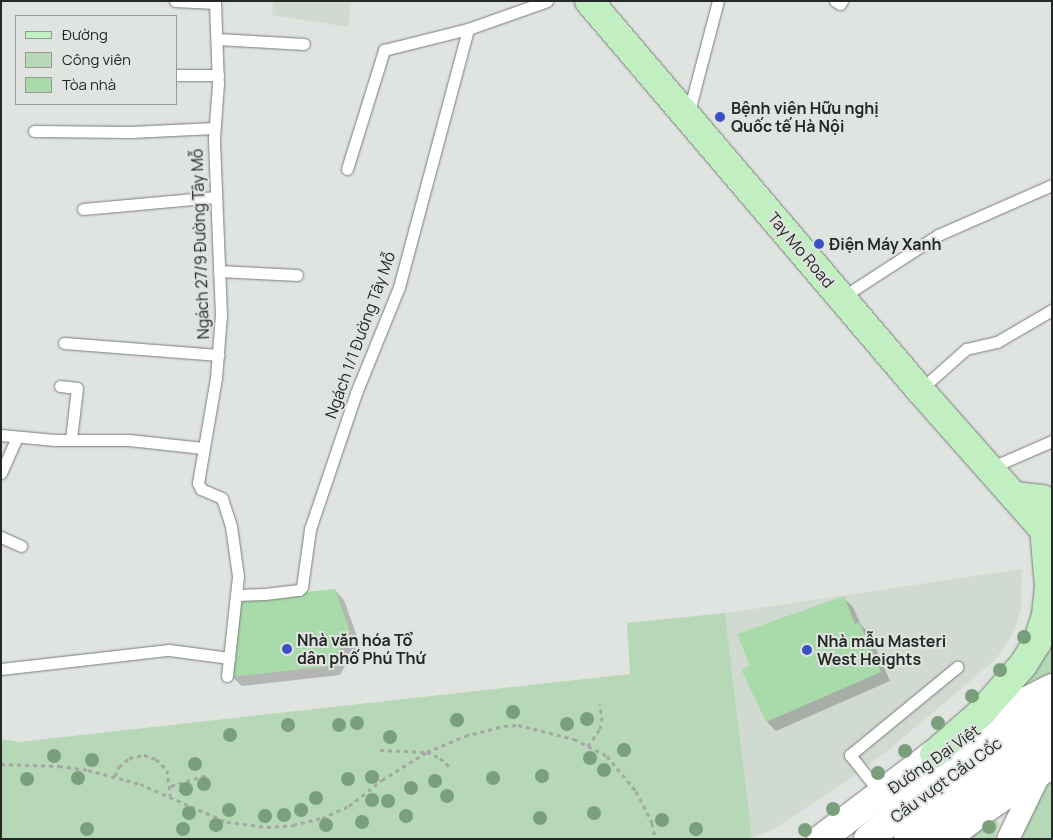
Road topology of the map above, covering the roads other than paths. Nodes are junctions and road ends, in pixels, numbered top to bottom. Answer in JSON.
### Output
{"nodes":[{"id":1,"x":175,"y":1,"type":"edge"},
{"id":2,"x":547,"y":1,"type":"edge"},
{"id":3,"x":589,"y":1,"type":"edge"},
{"id":4,"x":718,"y":1,"type":"edge"},
{"id":5,"x":835,"y":1,"type":"edge"},
{"id":6,"x":842,"y":1,"type":"edge"},
{"id":7,"x":215,"y":2,"type":"edge"},
{"id":8,"x":468,"y":29,"type":"junction"},
{"id":9,"x":217,"y":39,"type":"junction"},
{"id":10,"x":304,"y":44,"type":"dead end"},
{"id":11,"x":178,"y":75,"type":"edge"},
{"id":12,"x":218,"y":75,"type":"junction"},
{"id":13,"x":688,"y":117,"type":"junction"},
{"id":14,"x":214,"y":128,"type":"junction"},
{"id":15,"x":34,"y":132,"type":"dead end"},
{"id":16,"x":347,"y":169,"type":"dead end"},
{"id":17,"x":1052,"y":185,"type":"edge"},
{"id":18,"x":215,"y":196,"type":"junction"},
{"id":19,"x":83,"y":209,"type":"dead end"},
{"id":20,"x":219,"y":271,"type":"junction"},
{"id":21,"x":297,"y":275,"type":"dead end"},
{"id":22,"x":841,"y":298,"type":"junction"},
{"id":23,"x":1052,"y":310,"type":"edge"},
{"id":24,"x":64,"y":343,"type":"dead end"},
{"id":25,"x":219,"y":355,"type":"junction"},
{"id":26,"x":60,"y":386,"type":"dead end"},
{"id":27,"x":920,"y":390,"type":"junction"},
{"id":28,"x":1,"y":435,"type":"edge"},
{"id":29,"x":18,"y":437,"type":"junction"},
{"id":30,"x":71,"y":439,"type":"junction"},
{"id":31,"x":1052,"y":441,"type":"edge"},
{"id":32,"x":204,"y":448,"type":"junction"},
{"id":33,"x":990,"y":468,"type":"junction"},
{"id":34,"x":1,"y":473,"type":"edge"},
{"id":35,"x":1015,"y":496,"type":"junction"},
{"id":36,"x":1052,"y":503,"type":"edge"},
{"id":37,"x":1048,"y":534,"type":"edge"},
{"id":38,"x":1,"y":537,"type":"edge"},
{"id":39,"x":21,"y":546,"type":"dead end"},
{"id":40,"x":236,"y":595,"type":"junction"},
{"id":41,"x":229,"y":658,"type":"junction"},
{"id":42,"x":958,"y":667,"type":"dead end"},
{"id":43,"x":1,"y":669,"type":"edge"},
{"id":44,"x":227,"y":676,"type":"dead end"},
{"id":45,"x":1052,"y":688,"type":"edge"},
{"id":46,"x":1052,"y":709,"type":"edge"},
{"id":47,"x":1052,"y":737,"type":"edge"},
{"id":48,"x":934,"y":754,"type":"junction"},
{"id":49,"x":1047,"y":766,"type":"edge"},
{"id":50,"x":882,"y":795,"type":"junction"},
{"id":51,"x":821,"y":839,"type":"edge"},
{"id":52,"x":868,"y":839,"type":"edge"},
{"id":53,"x":908,"y":839,"type":"edge"},
{"id":54,"x":946,"y":839,"type":"edge"},
{"id":55,"x":1008,"y":839,"type":"edge"}],
"edges":[{"from":1,"to":7,"type":"lane"},
{"from":2,"to":8,"type":"lane"},
{"from":3,"to":13,"type":"main road","name":"Tay Mo Road"},
{"from":4,"to":13,"type":"lane"},
{"from":5,"to":6,"type":"lane"},
{"from":7,"to":9,"type":"lane","name":"Ngách 27/9 Đường Tây Mỗ"},
{"from":8,"to":16,"type":"lane"},
{"from":8,"to":40,"type":"lane","name":"Ngách 1/1 Đường Tây Mỗ"},
{"from":9,"to":10,"type":"lane"},
{"from":9,"to":12,"type":"lane","name":"Ngách 27/9 Đường Tây Mỗ"},
{"from":11,"to":12,"type":"lane"},
{"from":12,"to":14,"type":"lane","name":"Ngách 27/9 Đường Tây Mỗ"},
{"from":13,"to":22,"type":"main road","name":"Tay Mo Road"},
{"from":14,"to":15,"type":"lane"},
{"from":14,"to":18,"type":"lane","name":"Ngách 27/9 Đường Tây Mỗ"},
{"from":17,"to":22,"type":"lane"},
{"from":18,"to":19,"type":"lane"},
{"from":18,"to":20,"type":"lane","name":"Ngách 27/9 Đường Tây Mỗ"},
{"from":20,"to":21,"type":"lane"},
{"from":20,"to":25,"type":"lane","name":"Ngách 27/9 Đường Tây Mỗ"},
{"from":22,"to":27,"type":"main road","name":"Tay Mo Road"},
{"from":23,"to":27,"type":"lane"},
{"from":24,"to":25,"type":"lane"},
{"from":25,"to":32,"type":"lane","name":"Ngách 27/9 Đường Tây Mỗ"},
{"from":26,"to":30,"type":"lane"},
{"from":27,"to":33,"type":"main road","name":"Tay Mo Road"},
{"from":28,"to":29,"type":"lane"},
{"from":29,"to":30,"type":"lane"},
{"from":29,"to":34,"type":"lane"},
{"from":30,"to":32,"type":"lane"},
{"from":31,"to":33,"type":"lane"},
{"from":32,"to":40,"type":"lane","name":"Ngách 27/9 Đường Tây Mỗ"},
{"from":33,"to":35,"type":"main road","name":"Tay Mo Road"},
{"from":35,"to":36,"type":"main road"},
{"from":35,"to":37,"type":"main road","name":"Tay Mo Road"},
{"from":37,"to":48,"type":"main road"},
{"from":38,"to":39,"type":"lane"},
{"from":40,"to":41,"type":"lane","name":"Ngách 27/9 Đường Tây Mỗ"},
{"from":41,"to":43,"type":"lane"},
{"from":41,"to":44,"type":"lane","name":"Ngách 27/9 Đường Tây Mỗ"},
{"from":42,"to":50,"type":"lane"},
{"from":45,"to":48,"type":"street","name":"Đường Đại Việt"},
{"from":46,"to":52,"type":"street","name":"Cầu vượt Cầu Cốc"},
{"from":47,"to":53,"type":"street","name":"Cầu vượt Cầu Cốc"},
{"from":48,"to":50,"type":"street","name":"Đường Đại Việt"},
{"from":49,"to":54,"type":"street"},
{"from":49,"to":55,"type":"street"},
{"from":50,"to":51,"type":"street","name":"Đường Đại Việt"}]}
